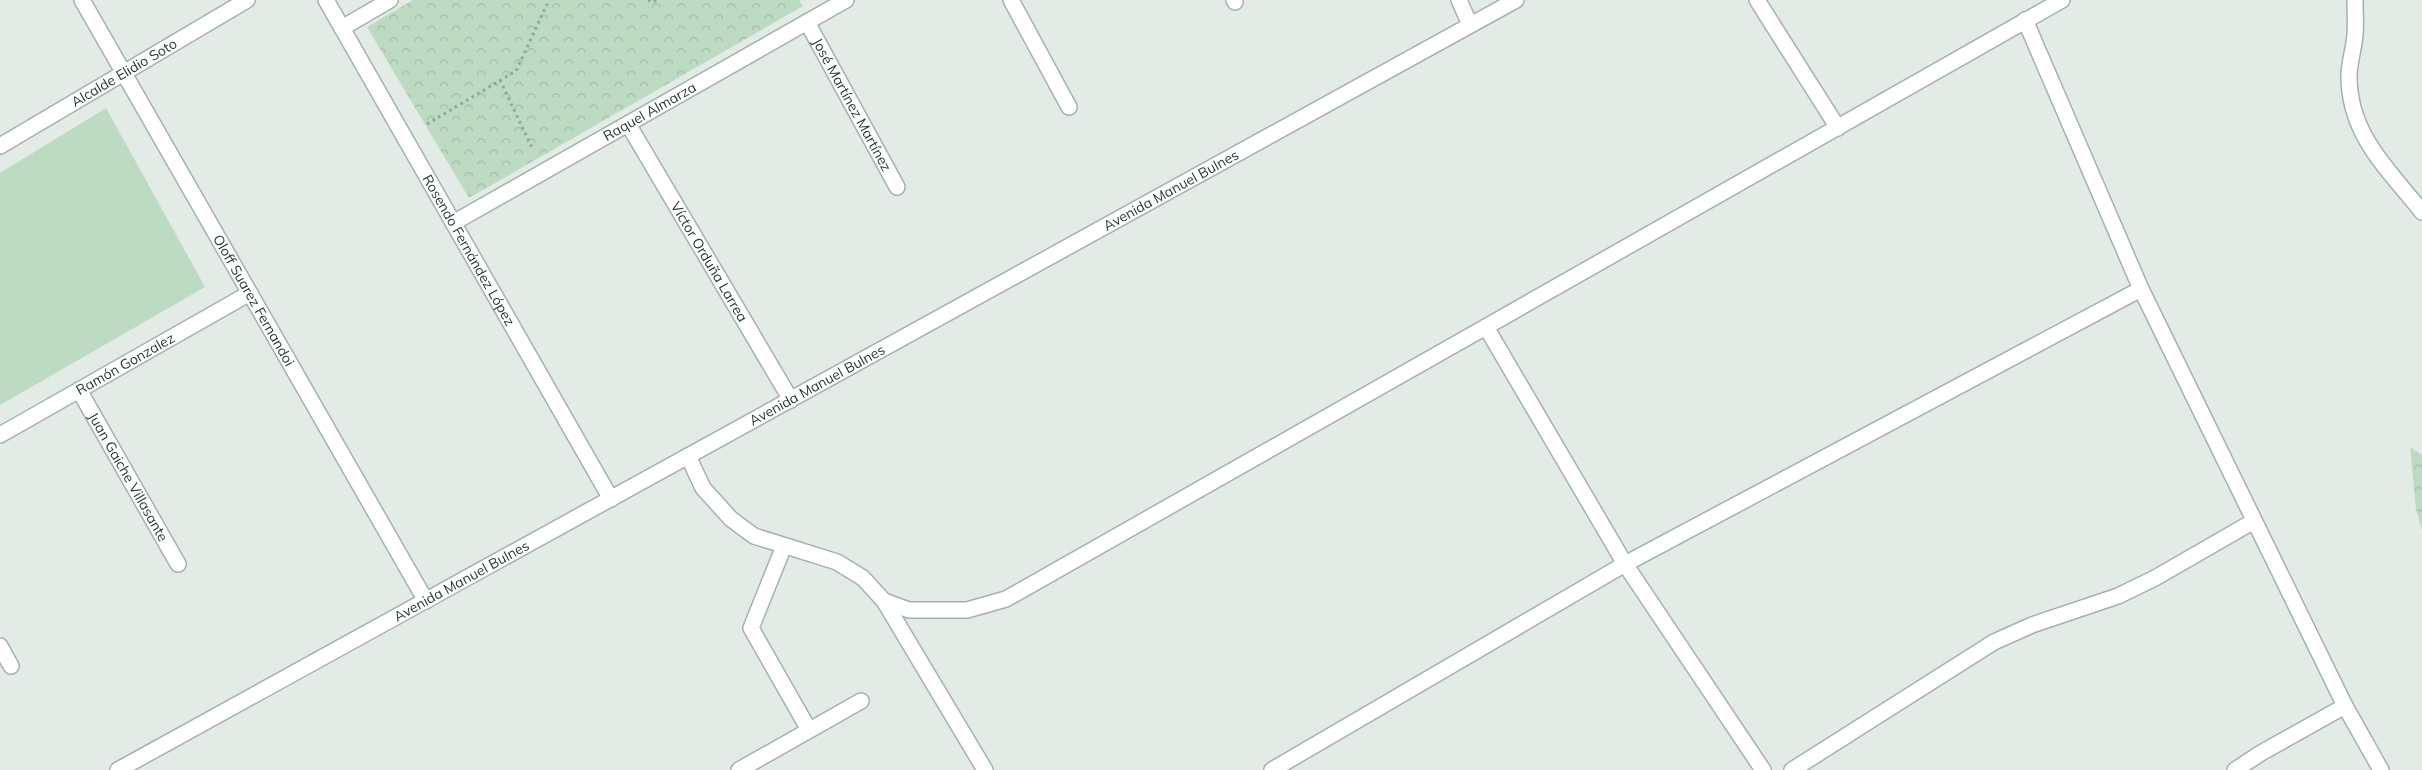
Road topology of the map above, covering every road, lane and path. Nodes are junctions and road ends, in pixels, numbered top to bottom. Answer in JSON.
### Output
{"nodes":[{"id":1,"x":82,"y":0,"type":"edge"},
{"id":2,"x":247,"y":0,"type":"edge"},
{"id":3,"x":326,"y":0,"type":"edge"},
{"id":4,"x":390,"y":0,"type":"edge"},
{"id":5,"x":549,"y":0,"type":"edge"},
{"id":6,"x":648,"y":0,"type":"edge"},
{"id":7,"x":656,"y":0,"type":"edge"},
{"id":8,"x":846,"y":0,"type":"edge"},
{"id":9,"x":1011,"y":0,"type":"edge"},
{"id":10,"x":1459,"y":0,"type":"edge"},
{"id":11,"x":1516,"y":0,"type":"edge"},
{"id":12,"x":1757,"y":0,"type":"edge"},
{"id":13,"x":2062,"y":0,"type":"edge"},
{"id":14,"x":2355,"y":0,"type":"edge"},
{"id":15,"x":822,"y":6,"type":"edge"},
{"id":16,"x":2025,"y":20,"type":"junction"},
{"id":17,"x":807,"y":22,"type":"junction"},
{"id":18,"x":1470,"y":25,"type":"junction"},
{"id":19,"x":342,"y":28,"type":"junction"},
{"id":20,"x":124,"y":73,"type":"junction"},
{"id":21,"x":500,"y":80,"type":"junction"},
{"id":22,"x":1069,"y":108,"type":"dead end"},
{"id":23,"x":628,"y":124,"type":"junction"},
{"id":24,"x":1838,"y":128,"type":"junction"},
{"id":25,"x":404,"y":137,"type":"junction"},
{"id":26,"x":0,"y":146,"type":"edge"},
{"id":27,"x":543,"y":172,"type":"junction"},
{"id":28,"x":897,"y":187,"type":"dead end"},
{"id":29,"x":2422,"y":212,"type":"edge"},
{"id":30,"x":453,"y":223,"type":"junction"},
{"id":31,"x":2141,"y":289,"type":"junction"},
{"id":32,"x":250,"y":293,"type":"junction"},
{"id":33,"x":1486,"y":327,"type":"junction"},
{"id":34,"x":79,"y":390,"type":"junction"},
{"id":35,"x":790,"y":400,"type":"junction"},
{"id":36,"x":0,"y":435,"type":"edge"},
{"id":37,"x":688,"y":456,"type":"junction"},
{"id":38,"x":611,"y":499,"type":"junction"},
{"id":39,"x":2254,"y":521,"type":"junction"},
{"id":40,"x":784,"y":546,"type":"junction"},
{"id":41,"x":178,"y":564,"type":"dead end"},
{"id":42,"x":1625,"y":564,"type":"junction"},
{"id":43,"x":426,"y":601,"type":"junction"},
{"id":44,"x":884,"y":601,"type":"junction"},
{"id":45,"x":0,"y":646,"type":"edge"},
{"id":46,"x":11,"y":666,"type":"dead end"},
{"id":47,"x":861,"y":701,"type":"dead end"},
{"id":48,"x":2345,"y":706,"type":"junction"},
{"id":49,"x":809,"y":730,"type":"junction"},
{"id":50,"x":118,"y":770,"type":"edge"},
{"id":51,"x":739,"y":770,"type":"edge"},
{"id":52,"x":985,"y":770,"type":"edge"},
{"id":53,"x":1272,"y":770,"type":"edge"},
{"id":54,"x":1763,"y":770,"type":"edge"},
{"id":55,"x":1792,"y":770,"type":"edge"},
{"id":56,"x":2234,"y":770,"type":"edge"},
{"id":57,"x":2381,"y":770,"type":"edge"}],
"edges":[{"from":1,"to":20,"type":"street","name":"Oloff Suarez Fernandoi"},
{"from":2,"to":20,"type":"street","name":"Alcalde Elidio Soto"},
{"from":3,"to":19,"type":"street","name":"Rosendo Fernández López"},
{"from":4,"to":19,"type":"street"},
{"from":5,"to":21,"type":"path"},
{"from":6,"to":7,"type":"path"},
{"from":8,"to":15,"type":"street","name":"Raquel Almarza"},
{"from":9,"to":22,"type":"street"},
{"from":10,"to":18,"type":"street"},
{"from":11,"to":18,"type":"street","name":"Avenida Manuel Bulnes"},
{"from":12,"to":24,"type":"street"},
{"from":13,"to":16,"type":"street"},
{"from":14,"to":29,"type":"street"},
{"from":15,"to":17,"type":"street","name":"Raquel Almarza"},
{"from":16,"to":24,"type":"street"},
{"from":16,"to":31,"type":"street"},
{"from":17,"to":23,"type":"street","name":"Raquel Almarza"},
{"from":17,"to":28,"type":"street","name":"José Martínez Martínez"},
{"from":18,"to":35,"type":"street","name":"Avenida Manuel Bulnes"},
{"from":19,"to":25,"type":"street","name":"Rosendo Fernández López"},
{"from":20,"to":26,"type":"street","name":"Alcalde Elidio Soto"},
{"from":20,"to":32,"type":"street","name":"Oloff Suarez Fernandoi"},
{"from":21,"to":25,"type":"path"},
{"from":21,"to":27,"type":"path"},
{"from":23,"to":27,"type":"street","name":"Raquel Almarza"},
{"from":23,"to":35,"type":"street","name":"Víctor Orduña Larrea"},
{"from":24,"to":33,"type":"street"},
{"from":25,"to":30,"type":"street","name":"Rosendo Fernández López"},
{"from":27,"to":30,"type":"street","name":"Raquel Almarza"},
{"from":30,"to":38,"type":"street","name":"Rosendo Fernández López"},
{"from":31,"to":39,"type":"street"},
{"from":31,"to":42,"type":"street"},
{"from":32,"to":34,"type":"street","name":"Ramón Gonzalez"},
{"from":32,"to":43,"type":"street","name":"Oloff Suarez Fernandoi"},
{"from":33,"to":42,"type":"street"},
{"from":33,"to":44,"type":"street"},
{"from":34,"to":36,"type":"street","name":"Ramón Gonzalez"},
{"from":34,"to":41,"type":"street","name":"Juan Gaiche Villasante"},
{"from":35,"to":37,"type":"street","name":"Avenida Manuel Bulnes"},
{"from":37,"to":38,"type":"street","name":"Avenida Manuel Bulnes"},
{"from":37,"to":40,"type":"street"},
{"from":38,"to":43,"type":"street","name":"Avenida Manuel Bulnes"},
{"from":39,"to":48,"type":"street"},
{"from":39,"to":55,"type":"street"},
{"from":40,"to":44,"type":"street"},
{"from":40,"to":49,"type":"street"},
{"from":42,"to":53,"type":"street"},
{"from":42,"to":54,"type":"street"},
{"from":43,"to":50,"type":"street","name":"Avenida Manuel Bulnes"},
{"from":44,"to":52,"type":"street"},
{"from":45,"to":46,"type":"street"},
{"from":47,"to":49,"type":"street"},
{"from":48,"to":56,"type":"street"},
{"from":48,"to":57,"type":"street"},
{"from":49,"to":51,"type":"street"}]}
